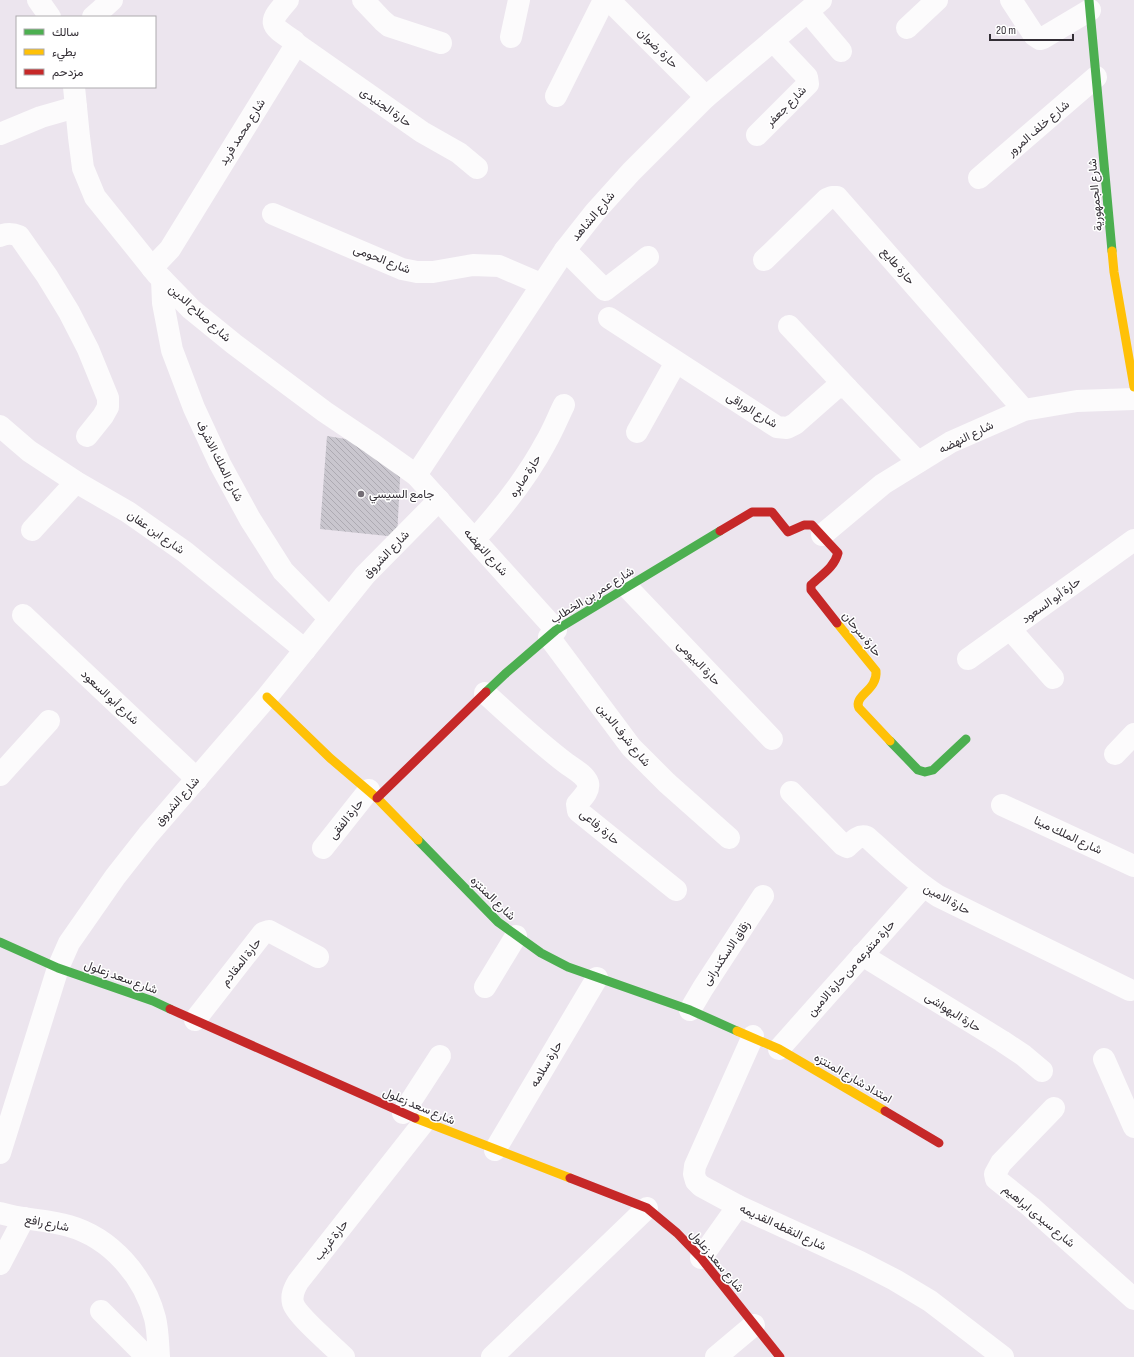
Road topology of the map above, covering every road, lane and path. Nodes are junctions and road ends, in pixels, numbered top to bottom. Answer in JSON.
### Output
{"nodes":[{"id":1,"x":38,"y":0,"type":"edge"},
{"id":2,"x":112,"y":0,"type":"edge"},
{"id":3,"x":288,"y":0,"type":"edge"},
{"id":4,"x":363,"y":0,"type":"edge"},
{"id":5,"x":519,"y":0,"type":"edge"},
{"id":6,"x":604,"y":0,"type":"edge"},
{"id":7,"x":609,"y":0,"type":"edge"},
{"id":8,"x":937,"y":0,"type":"edge"},
{"id":9,"x":1011,"y":0,"type":"edge"},
{"id":10,"x":1089,"y":5,"type":"edge"},
{"id":11,"x":814,"y":6,"type":"edge"},
{"id":12,"x":49,"y":16,"type":"edge"},
{"id":13,"x":94,"y":16,"type":"edge"},
{"id":14,"x":907,"y":28,"type":"dead end"},
{"id":15,"x":511,"y":37,"type":"dead end"},
{"id":16,"x":773,"y":41,"type":"junction"},
{"id":17,"x":294,"y":43,"type":"junction"},
{"id":18,"x":441,"y":43,"type":"dead end"},
{"id":19,"x":841,"y":51,"type":"dead end"},
{"id":20,"x":1096,"y":78,"type":"junction"},
{"id":21,"x":556,"y":96,"type":"dead end"},
{"id":22,"x":75,"y":97,"type":"edge"},
{"id":23,"x":706,"y":97,"type":"junction"},
{"id":24,"x":0,"y":134,"type":"edge"},
{"id":25,"x":756,"y":135,"type":"dead end"},
{"id":26,"x":477,"y":168,"type":"dead end"},
{"id":27,"x":979,"y":178,"type":"dead end"},
{"id":28,"x":273,"y":214,"type":"dead end"},
{"id":29,"x":0,"y":236,"type":"edge"},
{"id":30,"x":564,"y":250,"type":"junction"},
{"id":31,"x":648,"y":257,"type":"dead end"},
{"id":32,"x":764,"y":260,"type":"dead end"},
{"id":33,"x":157,"y":274,"type":"junction"},
{"id":34,"x":542,"y":284,"type":"junction"},
{"id":35,"x":609,"y":318,"type":"dead end"},
{"id":36,"x":789,"y":326,"type":"dead end"},
{"id":37,"x":676,"y":362,"type":"junction"},
{"id":38,"x":1134,"y":387,"type":"edge"},
{"id":39,"x":847,"y":388,"type":"junction"},
{"id":40,"x":1134,"y":399,"type":"edge"},
{"id":41,"x":564,"y":405,"type":"dead end"},
{"id":42,"x":1024,"y":410,"type":"junction"},
{"id":43,"x":0,"y":426,"type":"edge"},
{"id":44,"x":637,"y":432,"type":"dead end"},
{"id":45,"x":87,"y":436,"type":"dead end"},
{"id":46,"x":918,"y":462,"type":"junction"},
{"id":47,"x":416,"y":475,"type":"junction"},
{"id":48,"x":76,"y":482,"type":"junction"},
{"id":49,"x":439,"y":500,"type":"junction"},
{"id":50,"x":32,"y":530,"type":"dead end"},
{"id":51,"x":786,"y":530,"type":"joint"},
{"id":52,"x":822,"y":535,"type":"junction"},
{"id":53,"x":475,"y":539,"type":"junction"},
{"id":54,"x":1134,"y":540,"type":"edge"},
{"id":55,"x":627,"y":587,"type":"junction"},
{"id":56,"x":23,"y":615,"type":"dead end"},
{"id":57,"x":329,"y":618,"type":"junction"},
{"id":58,"x":1010,"y":629,"type":"junction"},
{"id":59,"x":552,"y":633,"type":"junction"},
{"id":60,"x":305,"y":650,"type":"junction"},
{"id":61,"x":968,"y":659,"type":"dead end"},
{"id":62,"x":1053,"y":678,"type":"dead end"},
{"id":63,"x":485,"y":693,"type":"junction"},
{"id":64,"x":268,"y":697,"type":"junction"},
{"id":65,"x":49,"y":721,"type":"dead end"},
{"id":66,"x":1134,"y":734,"type":"edge"},
{"id":67,"x":772,"y":739,"type":"dead end"},
{"id":68,"x":966,"y":739,"type":"dead end"},
{"id":69,"x":1115,"y":754,"type":"dead end"},
{"id":70,"x":0,"y":775,"type":"edge"},
{"id":71,"x":197,"y":778,"type":"junction"},
{"id":72,"x":791,"y":792,"type":"dead end"},
{"id":73,"x":373,"y":794,"type":"junction"},
{"id":74,"x":1002,"y":805,"type":"dead end"},
{"id":75,"x":728,"y":838,"type":"dead end"},
{"id":76,"x":323,"y":848,"type":"dead end"},
{"id":77,"x":1134,"y":866,"type":"edge"},
{"id":78,"x":924,"y":887,"type":"junction"},
{"id":79,"x":676,"y":890,"type":"dead end"},
{"id":80,"x":763,"y":896,"type":"dead end"},
{"id":81,"x":516,"y":936,"type":"junction"},
{"id":82,"x":0,"y":942,"type":"edge"},
{"id":83,"x":862,"y":955,"type":"junction"},
{"id":84,"x":318,"y":957,"type":"dead end"},
{"id":85,"x":58,"y":968,"type":"junction"},
{"id":86,"x":597,"y":978,"type":"junction"},
{"id":87,"x":485,"y":987,"type":"dead end"},
{"id":88,"x":1130,"y":990,"type":"dead end"},
{"id":89,"x":690,"y":1010,"type":"junction"},
{"id":90,"x":195,"y":1020,"type":"junction"},
{"id":91,"x":753,"y":1036,"type":"junction"},
{"id":92,"x":778,"y":1048,"type":"junction"},
{"id":93,"x":440,"y":1056,"type":"dead end"},
{"id":94,"x":1104,"y":1059,"type":"dead end"},
{"id":95,"x":1042,"y":1071,"type":"dead end"},
{"id":96,"x":1054,"y":1108,"type":"dead end"},
{"id":97,"x":403,"y":1113,"type":"junction"},
{"id":98,"x":424,"y":1122,"type":"junction"},
{"id":99,"x":1134,"y":1127,"type":"edge"},
{"id":100,"x":939,"y":1143,"type":"dead end"},
{"id":101,"x":495,"y":1150,"type":"junction"},
{"id":102,"x":0,"y":1153,"type":"edge"},
{"id":103,"x":738,"y":1206,"type":"junction"},
{"id":104,"x":646,"y":1208,"type":"junction"},
{"id":105,"x":0,"y":1213,"type":"edge"},
{"id":106,"x":24,"y":1218,"type":"junction"},
{"id":107,"x":701,"y":1258,"type":"junction"},
{"id":108,"x":0,"y":1264,"type":"edge"},
{"id":109,"x":1134,"y":1299,"type":"edge"},
{"id":110,"x":101,"y":1311,"type":"dead end"},
{"id":111,"x":754,"y":1325,"type":"junction"},
{"id":112,"x":990,"y":1353,"type":"edge"},
{"id":113,"x":147,"y":1357,"type":"edge"},
{"id":114,"x":159,"y":1357,"type":"edge"},
{"id":115,"x":344,"y":1357,"type":"edge"},
{"id":116,"x":492,"y":1357,"type":"edge"},
{"id":117,"x":716,"y":1357,"type":"edge"},
{"id":118,"x":780,"y":1357,"type":"edge"}],
"edges":[{"from":1,"to":12,"type":"street"},
{"from":2,"to":13,"type":"street"},
{"from":3,"to":17,"type":"street"},
{"from":4,"to":18,"type":"street"},
{"from":5,"to":15,"type":"street"},
{"from":6,"to":21,"type":"street"},
{"from":7,"to":23,"type":"street","name":"حارة رضوان"},
{"from":8,"to":14,"type":"street"},
{"from":9,"to":10,"type":"street"},
{"from":10,"to":20,"type":"street","name":"شارع الجمهورية"},
{"from":11,"to":16,"type":"street","name":"شارع الشاهد"},
{"from":11,"to":19,"type":"street"},
{"from":16,"to":23,"type":"street","name":"شارع الشاهد"},
{"from":16,"to":25,"type":"street","name":"شارع جعفر"},
{"from":17,"to":26,"type":"street","name":"حارة الجنيدى"},
{"from":17,"to":33,"type":"street","name":"شارع محمد فريد"},
{"from":20,"to":27,"type":"street","name":"شارع خلف المرور"},
{"from":20,"to":38,"type":"street","name":"شارع الجمهورية"},
{"from":22,"to":24,"type":"street"},
{"from":22,"to":33,"type":"street","name":"شارع صلاح الدين"},
{"from":23,"to":30,"type":"street","name":"شارع الشاهد"},
{"from":28,"to":34,"type":"street","name":"شارع الحومى"},
{"from":29,"to":45,"type":"street"},
{"from":30,"to":31,"type":"street"},
{"from":30,"to":34,"type":"street","name":"شارع الشاهد"},
{"from":32,"to":42,"type":"street","name":"حارة طايع"},
{"from":33,"to":47,"type":"street","name":"شارع صلاح الدين"},
{"from":33,"to":57,"type":"street","name":"شارع الملك الاشرف"},
{"from":34,"to":47,"type":"street","name":"شارع الشاهد"},
{"from":35,"to":37,"type":"street","name":"شارع الوراقى"},
{"from":36,"to":39,"type":"street"},
{"from":37,"to":39,"type":"street","name":"شارع الوراقى"},
{"from":37,"to":44,"type":"street"},
{"from":39,"to":46,"type":"street"},
{"from":40,"to":42,"type":"street","name":"شارع النهضه"},
{"from":41,"to":53,"type":"street","name":"حارة صابره"},
{"from":42,"to":46,"type":"street","name":"شارع النهضه"},
{"from":43,"to":48,"type":"street","name":"شارع ابن عفان"},
{"from":46,"to":52,"type":"street","name":"شارع النهضه"},
{"from":47,"to":49,"type":"street","name":"شارع النهضه"},
{"from":48,"to":50,"type":"street"},
{"from":48,"to":60,"type":"street","name":"شارع ابن عفان"},
{"from":49,"to":53,"type":"street","name":"شارع النهضه"},
{"from":49,"to":57,"type":"street","name":"شارع الشروق"},
{"from":51,"to":52,"type":"street","name":"حارة سرحان"},
{"from":51,"to":55,"type":"street","name":"شارع عمر بن الخطاب"},
{"from":52,"to":68,"type":"street","name":"حارة سرحان"},
{"from":53,"to":59,"type":"street","name":"شارع النهضه"},
{"from":54,"to":58,"type":"street","name":"حارة أبو السعود"},
{"from":55,"to":59,"type":"street","name":"شارع عمر بن الخطاب"},
{"from":55,"to":67,"type":"street","name":"حارة البيومى"},
{"from":56,"to":71,"type":"street","name":"شارع أبو السعود"},
{"from":57,"to":60,"type":"street","name":"شارع الشروق"},
{"from":58,"to":61,"type":"street","name":"حارة أبو السعود"},
{"from":58,"to":62,"type":"street"},
{"from":59,"to":63,"type":"street","name":"شارع عمر بن الخطاب"},
{"from":59,"to":75,"type":"street","name":"شارع شرف الدين"},
{"from":60,"to":64,"type":"street","name":"شارع الشروق"},
{"from":63,"to":73,"type":"street","name":"شارع عمر بن الخطاب"},
{"from":63,"to":79,"type":"street","name":"حارة رفاعى"},
{"from":64,"to":71,"type":"street","name":"شارع الشروق"},
{"from":64,"to":73,"type":"street","name":"شارع المنتزه"},
{"from":65,"to":70,"type":"street"},
{"from":66,"to":69,"type":"street"},
{"from":71,"to":85,"type":"street","name":"شارع الشروق"},
{"from":72,"to":78,"type":"street","name":"حارة الامين"},
{"from":73,"to":76,"type":"street","name":"حارة الفقى"},
{"from":73,"to":81,"type":"street","name":"شارع المنتزه"},
{"from":74,"to":77,"type":"street","name":"شارع الملك مينا"},
{"from":78,"to":83,"type":"street","name":"حارة متفرعه من حارة الامين"},
{"from":78,"to":88,"type":"street","name":"حارة الامين"},
{"from":80,"to":89,"type":"street","name":"زقاق الاسكندرانى"},
{"from":81,"to":86,"type":"street","name":"شارع المنتزه"},
{"from":81,"to":87,"type":"street"},
{"from":82,"to":85,"type":"street","name":"شارع سعد زعلول"},
{"from":83,"to":92,"type":"street","name":"حارة متفرعه من حارة الامين"},
{"from":83,"to":95,"type":"street","name":"حارة البهواشى"},
{"from":84,"to":90,"type":"street","name":"حارة المقادم"},
{"from":85,"to":90,"type":"street","name":"شارع سعد زعلول"},
{"from":85,"to":102,"type":"street","name":"شارع الشروق"},
{"from":86,"to":89,"type":"street","name":"شارع المنتزه"},
{"from":86,"to":101,"type":"street","name":"حارة سلامه"},
{"from":89,"to":91,"type":"street","name":"شارع المنتزه"},
{"from":90,"to":97,"type":"street","name":"شارع سعد زعلول"},
{"from":91,"to":92,"type":"street","name":"امتداد شارع المنتزه"},
{"from":91,"to":103,"type":"street","name":"شارع النقطه القديمه"},
{"from":92,"to":100,"type":"street","name":"امتداد شارع المنتزه"},
{"from":93,"to":97,"type":"street"},
{"from":94,"to":99,"type":"street"},
{"from":96,"to":109,"type":"street","name":"شارع سيدى ابراهيم"},
{"from":97,"to":98,"type":"street","name":"شارع سعد زعلول"},
{"from":98,"to":101,"type":"street","name":"شارع سعد زعلول"},
{"from":98,"to":115,"type":"street","name":"حارة غريب"},
{"from":101,"to":104,"type":"street","name":"شارع سعد زعلول"},
{"from":103,"to":107,"type":"street"},
{"from":103,"to":112,"type":"street","name":"شارع النقطه القديمه"},
{"from":104,"to":107,"type":"street","name":"شارع سعد زعلول"},
{"from":104,"to":116,"type":"street"},
{"from":105,"to":106,"type":"street","name":"شارع رافع"},
{"from":106,"to":108,"type":"street"},
{"from":106,"to":114,"type":"street","name":"شارع رافع"},
{"from":107,"to":111,"type":"street","name":"شارع سعد زعلول"},
{"from":110,"to":113,"type":"street"},
{"from":111,"to":117,"type":"street"},
{"from":111,"to":118,"type":"street","name":"شارع سعد زعلول"}]}
